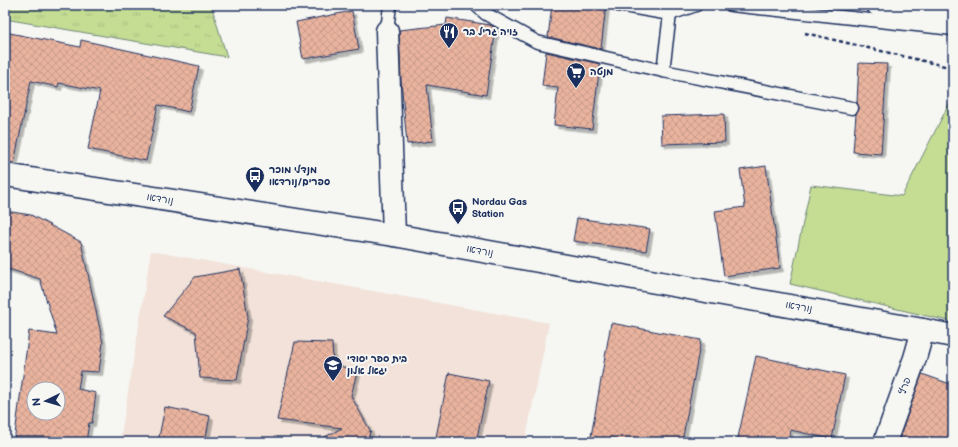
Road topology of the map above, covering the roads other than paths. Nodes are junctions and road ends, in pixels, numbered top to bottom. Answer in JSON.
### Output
{"nodes":[{"id":1,"x":390,"y":5,"type":"edge"},
{"id":2,"x":476,"y":5,"type":"edge"},
{"id":3,"x":618,"y":5,"type":"edge"},
{"id":4,"x":696,"y":5,"type":"edge"},
{"id":5,"x":731,"y":5,"type":"edge"},
{"id":6,"x":878,"y":5,"type":"edge"},
{"id":7,"x":670,"y":14,"type":"junction"},
{"id":8,"x":953,"y":18,"type":"edge"},
{"id":9,"x":953,"y":29,"type":"edge"},
{"id":10,"x":387,"y":31,"type":"joint"},
{"id":11,"x":663,"y":71,"type":"junction"},
{"id":12,"x":852,"y":108,"type":"dead end"},
{"id":13,"x":5,"y":176,"type":"edge"},
{"id":14,"x":394,"y":235,"type":"junction"},
{"id":15,"x":923,"y":330,"type":"junction"},
{"id":16,"x":953,"y":336,"type":"edge"},
{"id":17,"x":885,"y":442,"type":"edge"}],
"edges":[{"from":1,"to":10,"type":"lane"},
{"from":2,"to":11,"type":"lane"},
{"from":3,"to":7,"type":"lane"},
{"from":4,"to":7,"type":"lane"},
{"from":5,"to":9,"type":"lane"},
{"from":6,"to":8,"type":"main road"},
{"from":7,"to":11,"type":"lane"},
{"from":10,"to":14,"type":"main road"},
{"from":11,"to":12,"type":"lane"},
{"from":13,"to":14,"type":"main road","name":"נורדאו"},
{"from":14,"to":15,"type":"main road","name":"נורדאו"},
{"from":15,"to":16,"type":"main road","name":"נורדאו"},
{"from":15,"to":17,"type":"main road","name":"פרץ"}]}
